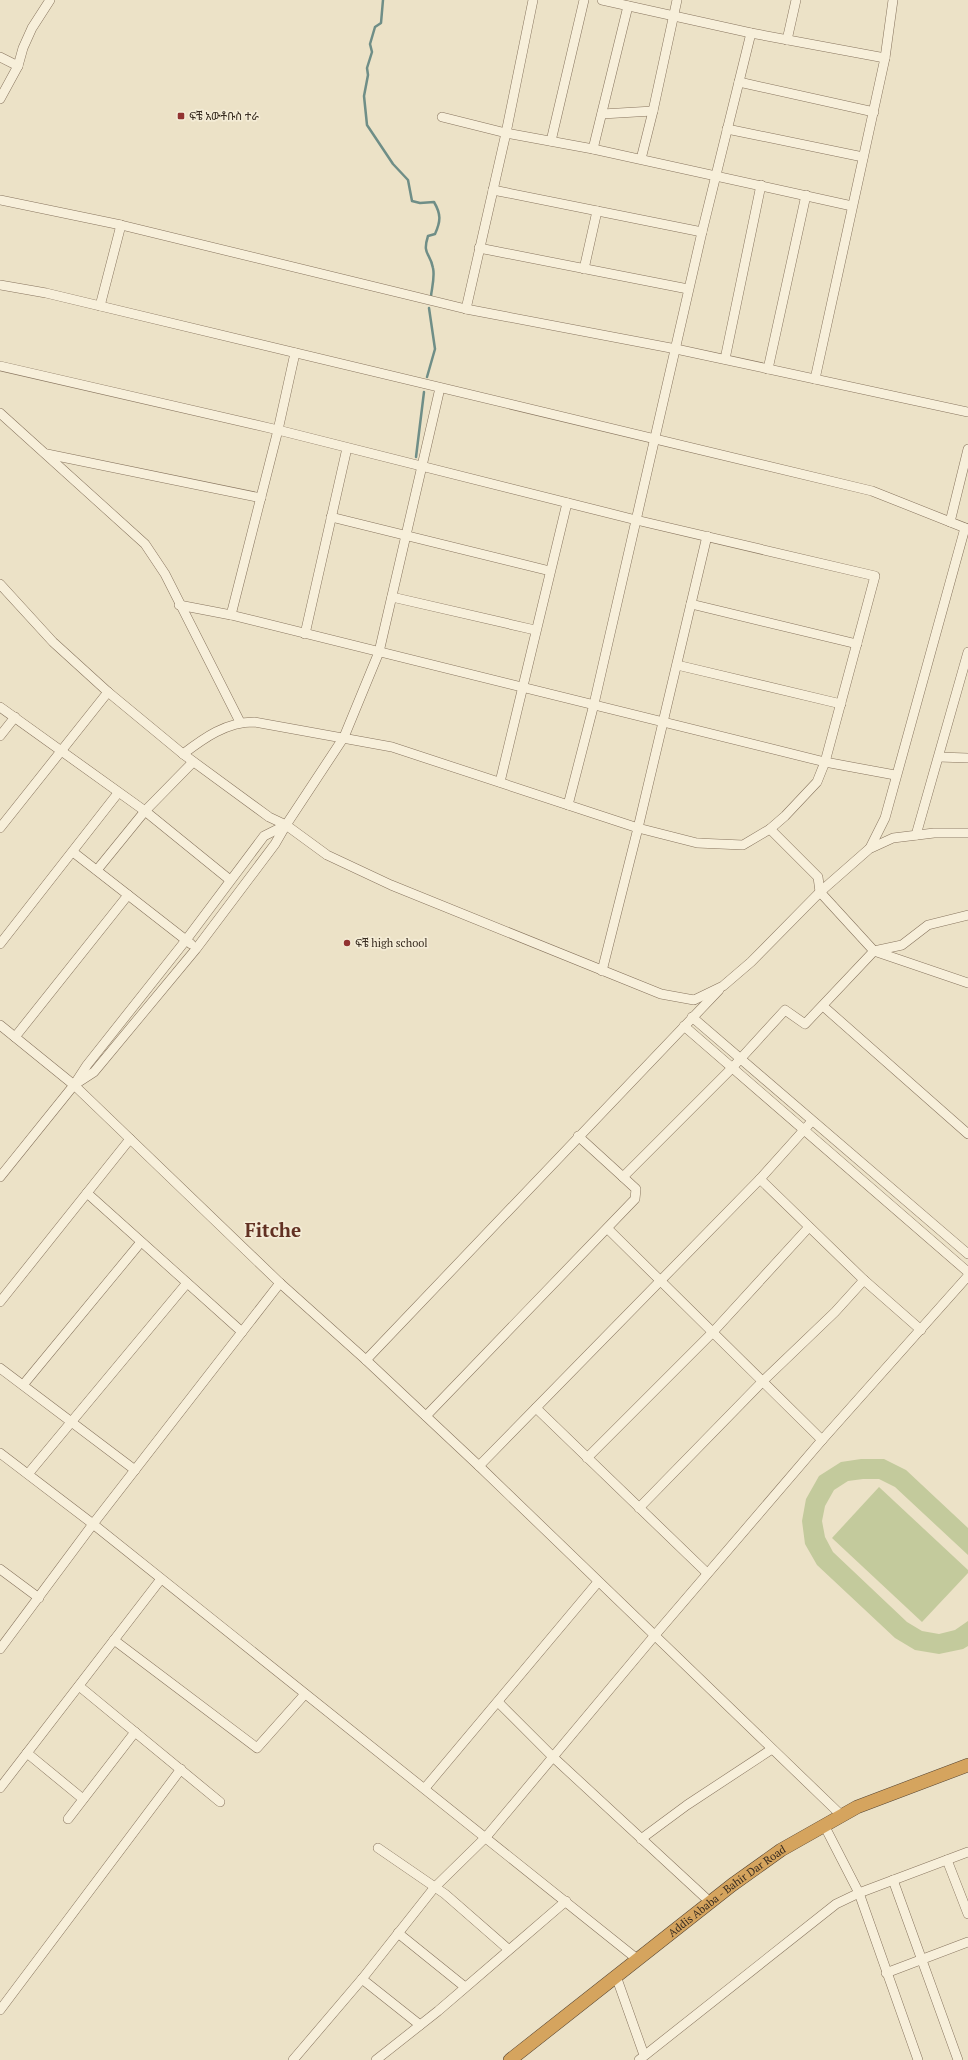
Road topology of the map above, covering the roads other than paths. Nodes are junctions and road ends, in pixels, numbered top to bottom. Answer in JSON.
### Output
{"nodes":[{"id":1,"x":50,"y":0,"type":"edge"},
{"id":2,"x":533,"y":0,"type":"edge"},
{"id":3,"x":584,"y":0,"type":"edge"},
{"id":4,"x":602,"y":0,"type":"edge"},
{"id":5,"x":677,"y":0,"type":"edge"},
{"id":6,"x":796,"y":0,"type":"edge"},
{"id":7,"x":893,"y":0,"type":"edge"},
{"id":8,"x":628,"y":6,"type":"junction"},
{"id":9,"x":673,"y":16,"type":"junction"},
{"id":10,"x":751,"y":33,"type":"junction"},
{"id":11,"x":788,"y":40,"type":"junction"},
{"id":12,"x":0,"y":57,"type":"edge"},
{"id":13,"x":885,"y":58,"type":"junction"},
{"id":14,"x":18,"y":66,"type":"junction"},
{"id":15,"x":739,"y":82,"type":"junction"},
{"id":16,"x":0,"y":99,"type":"edge"},
{"id":17,"x":653,"y":111,"type":"junction"},
{"id":18,"x":874,"y":112,"type":"junction"},
{"id":19,"x":602,"y":114,"type":"junction"},
{"id":20,"x":442,"y":117,"type":"dead end"},
{"id":21,"x":728,"y":128,"type":"junction"},
{"id":22,"x":506,"y":133,"type":"junction"},
{"id":23,"x":551,"y":141,"type":"junction"},
{"id":24,"x":593,"y":149,"type":"junction"},
{"id":25,"x":863,"y":157,"type":"junction"},
{"id":26,"x":641,"y":159,"type":"junction"},
{"id":27,"x":716,"y":175,"type":"junction"},
{"id":28,"x":761,"y":185,"type":"junction"},
{"id":29,"x":493,"y":190,"type":"junction"},
{"id":30,"x":806,"y":195,"type":"junction"},
{"id":31,"x":0,"y":200,"type":"edge"},
{"id":32,"x":852,"y":206,"type":"junction"},
{"id":33,"x":597,"y":211,"type":"junction"},
{"id":34,"x":121,"y":225,"type":"junction"},
{"id":35,"x":702,"y":232,"type":"junction"},
{"id":36,"x":480,"y":248,"type":"junction"},
{"id":37,"x":584,"y":269,"type":"junction"},
{"id":38,"x":0,"y":285,"type":"edge"},
{"id":39,"x":688,"y":289,"type":"junction"},
{"id":40,"x":100,"y":306,"type":"junction"},
{"id":41,"x":466,"y":309,"type":"junction"},
{"id":42,"x":676,"y":349,"type":"junction"},
{"id":43,"x":295,"y":353,"type":"junction"},
{"id":44,"x":725,"y":359,"type":"junction"},
{"id":45,"x":0,"y":366,"type":"edge"},
{"id":46,"x":768,"y":369,"type":"junction"},
{"id":47,"x":815,"y":379,"type":"junction"},
{"id":48,"x":440,"y":388,"type":"junction"},
{"id":49,"x":968,"y":412,"type":"edge"},
{"id":50,"x":0,"y":413,"type":"edge"},
{"id":51,"x":278,"y":430,"type":"junction"},
{"id":52,"x":654,"y":438,"type":"junction"},
{"id":53,"x":347,"y":448,"type":"junction"},
{"id":54,"x":968,"y":449,"type":"edge"},
{"id":55,"x":46,"y":454,"type":"junction"},
{"id":56,"x":422,"y":467,"type":"junction"},
{"id":57,"x":261,"y":498,"type":"junction"},
{"id":58,"x":567,"y":503,"type":"junction"},
{"id":59,"x":331,"y":517,"type":"junction"},
{"id":60,"x":636,"y":520,"type":"junction"},
{"id":61,"x":950,"y":522,"type":"junction"},
{"id":62,"x":967,"y":529,"type":"edge"},
{"id":63,"x":406,"y":535,"type":"junction"},
{"id":64,"x":706,"y":536,"type":"junction"},
{"id":65,"x":550,"y":571,"type":"junction"},
{"id":66,"x":0,"y":584,"type":"edge"},
{"id":67,"x":392,"y":597,"type":"junction"},
{"id":68,"x":691,"y":604,"type":"junction"},
{"id":69,"x":179,"y":605,"type":"junction"},
{"id":70,"x":232,"y":615,"type":"junction"},
{"id":71,"x":536,"y":630,"type":"junction"},
{"id":72,"x":304,"y":634,"type":"junction"},
{"id":73,"x":857,"y":644,"type":"junction"},
{"id":74,"x":378,"y":652,"type":"junction"},
{"id":75,"x":968,"y":652,"type":"edge"},
{"id":76,"x":677,"y":665,"type":"junction"},
{"id":77,"x":521,"y":688,"type":"junction"},
{"id":78,"x":108,"y":692,"type":"junction"},
{"id":79,"x":594,"y":704,"type":"junction"},
{"id":80,"x":841,"y":704,"type":"junction"},
{"id":81,"x":0,"y":706,"type":"edge"},
{"id":82,"x":15,"y":717,"type":"junction"},
{"id":83,"x":240,"y":722,"type":"junction"},
{"id":84,"x":664,"y":722,"type":"junction"},
{"id":85,"x":0,"y":736,"type":"edge"},
{"id":86,"x":344,"y":737,"type":"junction"},
{"id":87,"x":62,"y":750,"type":"junction"},
{"id":88,"x":183,"y":754,"type":"junction"},
{"id":89,"x":939,"y":757,"type":"junction"},
{"id":90,"x":968,"y":758,"type":"edge"},
{"id":91,"x":194,"y":762,"type":"junction"},
{"id":92,"x":825,"y":762,"type":"junction"},
{"id":93,"x":895,"y":775,"type":"junction"},
{"id":94,"x":500,"y":782,"type":"junction"},
{"id":95,"x":118,"y":793,"type":"junction"},
{"id":96,"x":568,"y":805,"type":"junction"},
{"id":97,"x":145,"y":811,"type":"junction"},
{"id":98,"x":286,"y":825,"type":"junction"},
{"id":99,"x":0,"y":828,"type":"edge"},
{"id":100,"x":638,"y":828,"type":"junction"},
{"id":101,"x":770,"y":829,"type":"junction"},
{"id":102,"x":968,"y":833,"type":"edge"},
{"id":103,"x":916,"y":835,"type":"junction"},
{"id":104,"x":870,"y":848,"type":"junction"},
{"id":105,"x":73,"y":852,"type":"junction"},
{"id":106,"x":97,"y":870,"type":"junction"},
{"id":107,"x":230,"y":880,"type":"junction"},
{"id":108,"x":820,"y":892,"type":"junction"},
{"id":109,"x":128,"y":895,"type":"junction"},
{"id":110,"x":968,"y":915,"type":"edge"},
{"id":111,"x":186,"y":940,"type":"junction"},
{"id":112,"x":0,"y":944,"type":"edge"},
{"id":113,"x":196,"y":949,"type":"junction"},
{"id":114,"x":874,"y":951,"type":"junction"},
{"id":115,"x":602,"y":971,"type":"junction"},
{"id":116,"x":968,"y":983,"type":"edge"},
{"id":117,"x":723,"y":986,"type":"junction"},
{"id":118,"x":823,"y":1006,"type":"junction"},
{"id":119,"x":692,"y":1017,"type":"junction"},
{"id":120,"x":0,"y":1025,"type":"edge"},
{"id":121,"x":684,"y":1026,"type":"junction"},
{"id":122,"x":15,"y":1037,"type":"junction"},
{"id":123,"x":740,"y":1059,"type":"junction"},
{"id":124,"x":732,"y":1068,"type":"junction"},
{"id":125,"x":74,"y":1085,"type":"junction"},
{"id":126,"x":812,"y":1121,"type":"junction"},
{"id":127,"x":803,"y":1131,"type":"junction"},
{"id":128,"x":968,"y":1134,"type":"edge"},
{"id":129,"x":578,"y":1136,"type":"junction"},
{"id":130,"x":130,"y":1139,"type":"junction"},
{"id":131,"x":0,"y":1177,"type":"edge"},
{"id":132,"x":623,"y":1177,"type":"junction"},
{"id":133,"x":760,"y":1179,"type":"junction"},
{"id":134,"x":87,"y":1193,"type":"junction"},
{"id":135,"x":809,"y":1227,"type":"junction"},
{"id":136,"x":608,"y":1229,"type":"junction"},
{"id":137,"x":142,"y":1242,"type":"junction"},
{"id":138,"x":968,"y":1254,"type":"edge"},
{"id":139,"x":968,"y":1272,"type":"edge"},
{"id":140,"x":968,"y":1276,"type":"edge"},
{"id":141,"x":661,"y":1280,"type":"junction"},
{"id":142,"x":864,"y":1280,"type":"junction"},
{"id":143,"x":187,"y":1283,"type":"junction"},
{"id":144,"x":280,"y":1283,"type":"junction"},
{"id":145,"x":0,"y":1302,"type":"edge"},
{"id":146,"x":921,"y":1330,"type":"junction"},
{"id":147,"x":242,"y":1332,"type":"junction"},
{"id":148,"x":713,"y":1332,"type":"junction"},
{"id":149,"x":366,"y":1360,"type":"junction"},
{"id":150,"x":0,"y":1368,"type":"edge"},
{"id":151,"x":763,"y":1382,"type":"junction"},
{"id":152,"x":23,"y":1385,"type":"junction"},
{"id":153,"x":536,"y":1408,"type":"junction"},
{"id":154,"x":426,"y":1416,"type":"junction"},
{"id":155,"x":71,"y":1422,"type":"junction"},
{"id":156,"x":822,"y":1440,"type":"junction"},
{"id":157,"x":0,"y":1453,"type":"edge"},
{"id":158,"x":587,"y":1458,"type":"junction"},
{"id":159,"x":479,"y":1466,"type":"junction"},
{"id":160,"x":135,"y":1470,"type":"junction"},
{"id":161,"x":28,"y":1474,"type":"junction"},
{"id":162,"x":640,"y":1508,"type":"junction"},
{"id":163,"x":93,"y":1524,"type":"junction"},
{"id":164,"x":0,"y":1569,"type":"edge"},
{"id":165,"x":707,"y":1573,"type":"junction"},
{"id":166,"x":160,"y":1579,"type":"junction"},
{"id":167,"x":598,"y":1582,"type":"junction"},
{"id":168,"x":38,"y":1598,"type":"junction"},
{"id":169,"x":655,"y":1635,"type":"junction"},
{"id":170,"x":114,"y":1640,"type":"junction"},
{"id":171,"x":0,"y":1649,"type":"edge"},
{"id":172,"x":79,"y":1686,"type":"junction"},
{"id":173,"x":305,"y":1694,"type":"junction"},
{"id":174,"x":498,"y":1702,"type":"junction"},
{"id":175,"x":135,"y":1732,"type":"junction"},
{"id":176,"x":772,"y":1748,"type":"junction"},
{"id":177,"x":27,"y":1753,"type":"junction"},
{"id":178,"x":553,"y":1757,"type":"junction"},
{"id":179,"x":968,"y":1765,"type":"edge"},
{"id":180,"x":181,"y":1769,"type":"junction"},
{"id":181,"x":0,"y":1788,"type":"edge"},
{"id":182,"x":425,"y":1788,"type":"junction"},
{"id":183,"x":83,"y":1799,"type":"junction"},
{"id":184,"x":220,"y":1802,"type":"dead end"},
{"id":185,"x":841,"y":1815,"type":"junction"},
{"id":186,"x":68,"y":1819,"type":"dead end"},
{"id":187,"x":824,"y":1825,"type":"junction"},
{"id":188,"x":486,"y":1837,"type":"junction"},
{"id":189,"x":641,"y":1838,"type":"junction"},
{"id":190,"x":378,"y":1848,"type":"dead end"},
{"id":191,"x":968,"y":1852,"type":"edge"},
{"id":192,"x":947,"y":1860,"type":"junction"},
{"id":193,"x":893,"y":1880,"type":"junction"},
{"id":194,"x":434,"y":1888,"type":"junction"},
{"id":195,"x":859,"y":1893,"type":"junction"},
{"id":196,"x":566,"y":1901,"type":"junction"},
{"id":197,"x":710,"y":1902,"type":"junction"},
{"id":198,"x":968,"y":1914,"type":"edge"},
{"id":199,"x":398,"y":1933,"type":"junction"},
{"id":200,"x":968,"y":1942,"type":"edge"},
{"id":201,"x":508,"y":1949,"type":"junction"},
{"id":202,"x":638,"y":1959,"type":"junction"},
{"id":203,"x":922,"y":1960,"type":"junction"},
{"id":204,"x":886,"y":1973,"type":"junction"},
{"id":205,"x":616,"y":1976,"type":"junction"},
{"id":206,"x":362,"y":1979,"type":"junction"},
{"id":207,"x":465,"y":1987,"type":"junction"},
{"id":208,"x":0,"y":2010,"type":"edge"},
{"id":209,"x":420,"y":2025,"type":"junction"},
{"id":210,"x":641,"y":2058,"type":"edge"},
{"id":211,"x":292,"y":2060,"type":"edge"},
{"id":212,"x":376,"y":2060,"type":"edge"},
{"id":213,"x":510,"y":2060,"type":"edge"},
{"id":214,"x":918,"y":2060,"type":"edge"},
{"id":215,"x":958,"y":2060,"type":"edge"}],
"edges":[{"from":1,"to":14,"type":"street"},
{"from":2,"to":22,"type":"street"},
{"from":3,"to":23,"type":"street"},
{"from":4,"to":8,"type":"street"},
{"from":5,"to":9,"type":"street"},
{"from":6,"to":11,"type":"street"},
{"from":7,"to":13,"type":"street"},
{"from":8,"to":9,"type":"street"},
{"from":8,"to":19,"type":"street"},
{"from":9,"to":10,"type":"street"},
{"from":9,"to":17,"type":"street"},
{"from":10,"to":11,"type":"street"},
{"from":10,"to":15,"type":"street"},
{"from":11,"to":13,"type":"street"},
{"from":12,"to":14,"type":"street"},
{"from":13,"to":18,"type":"street"},
{"from":14,"to":16,"type":"street"},
{"from":15,"to":18,"type":"street"},
{"from":15,"to":21,"type":"street"},
{"from":17,"to":19,"type":"street"},
{"from":17,"to":26,"type":"street"},
{"from":18,"to":25,"type":"street"},
{"from":19,"to":24,"type":"street"},
{"from":20,"to":22,"type":"street"},
{"from":21,"to":25,"type":"street"},
{"from":21,"to":27,"type":"street"},
{"from":22,"to":23,"type":"street"},
{"from":22,"to":29,"type":"street"},
{"from":23,"to":24,"type":"street"},
{"from":24,"to":26,"type":"street"},
{"from":25,"to":32,"type":"street"},
{"from":26,"to":27,"type":"street"},
{"from":27,"to":28,"type":"street"},
{"from":27,"to":35,"type":"street"},
{"from":28,"to":30,"type":"street"},
{"from":28,"to":44,"type":"street"},
{"from":29,"to":33,"type":"street"},
{"from":29,"to":36,"type":"street"},
{"from":30,"to":32,"type":"street"},
{"from":30,"to":46,"type":"street"},
{"from":31,"to":34,"type":"street"},
{"from":32,"to":47,"type":"street"},
{"from":33,"to":35,"type":"street"},
{"from":33,"to":37,"type":"street"},
{"from":34,"to":40,"type":"street"},
{"from":34,"to":41,"type":"street"},
{"from":35,"to":39,"type":"street"},
{"from":36,"to":37,"type":"street"},
{"from":36,"to":41,"type":"street"},
{"from":37,"to":39,"type":"street"},
{"from":38,"to":40,"type":"street"},
{"from":39,"to":42,"type":"street"},
{"from":40,"to":43,"type":"street"},
{"from":41,"to":42,"type":"street"},
{"from":42,"to":44,"type":"street"},
{"from":42,"to":52,"type":"street"},
{"from":43,"to":48,"type":"street"},
{"from":43,"to":51,"type":"street"},
{"from":44,"to":46,"type":"street"},
{"from":45,"to":51,"type":"street"},
{"from":46,"to":47,"type":"street"},
{"from":47,"to":49,"type":"street"},
{"from":48,"to":52,"type":"street"},
{"from":48,"to":56,"type":"street"},
{"from":50,"to":55,"type":"street"},
{"from":51,"to":53,"type":"street"},
{"from":51,"to":57,"type":"street"},
{"from":52,"to":60,"type":"street"},
{"from":52,"to":61,"type":"street"},
{"from":53,"to":56,"type":"street"},
{"from":53,"to":59,"type":"street"},
{"from":54,"to":61,"type":"street"},
{"from":55,"to":57,"type":"street"},
{"from":55,"to":69,"type":"street"},
{"from":56,"to":58,"type":"street"},
{"from":56,"to":63,"type":"street"},
{"from":57,"to":70,"type":"street"},
{"from":58,"to":60,"type":"street"},
{"from":58,"to":65,"type":"street"},
{"from":59,"to":63,"type":"street"},
{"from":59,"to":72,"type":"street"},
{"from":60,"to":64,"type":"street"},
{"from":60,"to":79,"type":"street"},
{"from":61,"to":62,"type":"street"},
{"from":62,"to":93,"type":"street"},
{"from":63,"to":65,"type":"street"},
{"from":63,"to":67,"type":"street"},
{"from":64,"to":68,"type":"street"},
{"from":64,"to":73,"type":"street"},
{"from":65,"to":71,"type":"street"},
{"from":66,"to":78,"type":"street"},
{"from":67,"to":71,"type":"street"},
{"from":67,"to":74,"type":"street"},
{"from":68,"to":73,"type":"street"},
{"from":68,"to":76,"type":"street"},
{"from":69,"to":70,"type":"street"},
{"from":69,"to":83,"type":"street"},
{"from":70,"to":72,"type":"street"},
{"from":71,"to":77,"type":"street"},
{"from":72,"to":74,"type":"street"},
{"from":73,"to":80,"type":"street"},
{"from":74,"to":77,"type":"street"},
{"from":74,"to":86,"type":"street"},
{"from":75,"to":89,"type":"street"},
{"from":76,"to":80,"type":"street"},
{"from":76,"to":84,"type":"street"},
{"from":77,"to":79,"type":"street"},
{"from":77,"to":94,"type":"street"},
{"from":78,"to":87,"type":"street"},
{"from":78,"to":88,"type":"street"},
{"from":79,"to":84,"type":"street"},
{"from":79,"to":96,"type":"street"},
{"from":80,"to":92,"type":"street"},
{"from":81,"to":82,"type":"street"},
{"from":82,"to":85,"type":"street"},
{"from":82,"to":87,"type":"street"},
{"from":83,"to":86,"type":"street"},
{"from":83,"to":88,"type":"street"},
{"from":84,"to":92,"type":"street"},
{"from":84,"to":100,"type":"street"},
{"from":86,"to":94,"type":"street"},
{"from":86,"to":98,"type":"street"},
{"from":87,"to":95,"type":"street"},
{"from":87,"to":99,"type":"street"},
{"from":88,"to":91,"type":"street"},
{"from":89,"to":90,"type":"street"},
{"from":89,"to":103,"type":"street"},
{"from":91,"to":97,"type":"street"},
{"from":91,"to":98,"type":"street"},
{"from":92,"to":93,"type":"street"},
{"from":92,"to":101,"type":"street"},
{"from":93,"to":104,"type":"street"},
{"from":94,"to":96,"type":"street"},
{"from":95,"to":97,"type":"street"},
{"from":95,"to":105,"type":"street"},
{"from":96,"to":100,"type":"street"},
{"from":97,"to":106,"type":"street"},
{"from":97,"to":107,"type":"street"},
{"from":98,"to":107,"type":"street"},
{"from":98,"to":113,"type":"street"},
{"from":98,"to":115,"type":"street"},
{"from":100,"to":101,"type":"street"},
{"from":100,"to":115,"type":"street"},
{"from":101,"to":108,"type":"street"},
{"from":102,"to":103,"type":"street"},
{"from":103,"to":104,"type":"street"},
{"from":104,"to":108,"type":"street"},
{"from":105,"to":106,"type":"street"},
{"from":105,"to":112,"type":"street"},
{"from":106,"to":109,"type":"street"},
{"from":107,"to":111,"type":"street"},
{"from":108,"to":114,"type":"street"},
{"from":108,"to":117,"type":"street"},
{"from":109,"to":111,"type":"street"},
{"from":109,"to":122,"type":"street"},
{"from":110,"to":114,"type":"street"},
{"from":111,"to":113,"type":"street"},
{"from":111,"to":125,"type":"street"},
{"from":113,"to":125,"type":"street"},
{"from":114,"to":116,"type":"street"},
{"from":114,"to":118,"type":"street"},
{"from":115,"to":117,"type":"street"},
{"from":117,"to":119,"type":"street"},
{"from":118,"to":123,"type":"street"},
{"from":118,"to":128,"type":"street"},
{"from":119,"to":121,"type":"street"},
{"from":119,"to":123,"type":"street"},
{"from":120,"to":122,"type":"street"},
{"from":121,"to":124,"type":"street"},
{"from":121,"to":129,"type":"street"},
{"from":122,"to":125,"type":"street"},
{"from":123,"to":124,"type":"street"},
{"from":123,"to":126,"type":"street"},
{"from":124,"to":127,"type":"street"},
{"from":124,"to":132,"type":"street"},
{"from":125,"to":130,"type":"street"},
{"from":125,"to":131,"type":"street"},
{"from":126,"to":127,"type":"street"},
{"from":126,"to":138,"type":"street"},
{"from":127,"to":133,"type":"street"},
{"from":127,"to":139,"type":"street"},
{"from":129,"to":132,"type":"street"},
{"from":129,"to":149,"type":"street"},
{"from":130,"to":134,"type":"street"},
{"from":130,"to":144,"type":"street"},
{"from":132,"to":136,"type":"street"},
{"from":133,"to":135,"type":"street"},
{"from":133,"to":141,"type":"street"},
{"from":134,"to":137,"type":"street"},
{"from":134,"to":145,"type":"street"},
{"from":135,"to":142,"type":"street"},
{"from":135,"to":148,"type":"street"},
{"from":136,"to":141,"type":"street"},
{"from":136,"to":154,"type":"street"},
{"from":137,"to":143,"type":"street"},
{"from":137,"to":152,"type":"street"},
{"from":140,"to":146,"type":"street"},
{"from":141,"to":148,"type":"street"},
{"from":141,"to":153,"type":"street"},
{"from":142,"to":146,"type":"street"},
{"from":142,"to":151,"type":"street"},
{"from":143,"to":147,"type":"street"},
{"from":143,"to":155,"type":"street"},
{"from":144,"to":147,"type":"street"},
{"from":144,"to":149,"type":"street"},
{"from":146,"to":156,"type":"street"},
{"from":147,"to":160,"type":"street"},
{"from":148,"to":151,"type":"street"},
{"from":148,"to":158,"type":"street"},
{"from":149,"to":154,"type":"street"},
{"from":150,"to":152,"type":"street"},
{"from":151,"to":156,"type":"street"},
{"from":151,"to":162,"type":"street"},
{"from":152,"to":155,"type":"street"},
{"from":153,"to":158,"type":"street"},
{"from":153,"to":159,"type":"street"},
{"from":154,"to":159,"type":"street"},
{"from":155,"to":160,"type":"street"},
{"from":155,"to":161,"type":"street"},
{"from":156,"to":165,"type":"street"},
{"from":157,"to":161,"type":"street"},
{"from":158,"to":162,"type":"street"},
{"from":159,"to":167,"type":"street"},
{"from":160,"to":163,"type":"street"},
{"from":161,"to":163,"type":"street"},
{"from":162,"to":165,"type":"street"},
{"from":163,"to":166,"type":"street"},
{"from":163,"to":168,"type":"street"},
{"from":164,"to":168,"type":"street"},
{"from":165,"to":169,"type":"street"},
{"from":166,"to":170,"type":"street"},
{"from":166,"to":173,"type":"street"},
{"from":167,"to":169,"type":"street"},
{"from":167,"to":174,"type":"street"},
{"from":168,"to":171,"type":"street"},
{"from":169,"to":176,"type":"street"},
{"from":169,"to":178,"type":"street"},
{"from":170,"to":172,"type":"street"},
{"from":170,"to":173,"type":"street"},
{"from":172,"to":175,"type":"street"},
{"from":172,"to":177,"type":"street"},
{"from":173,"to":182,"type":"street"},
{"from":174,"to":178,"type":"street"},
{"from":174,"to":182,"type":"street"},
{"from":175,"to":180,"type":"street"},
{"from":175,"to":183,"type":"street"},
{"from":176,"to":185,"type":"street"},
{"from":176,"to":189,"type":"street"},
{"from":177,"to":181,"type":"street"},
{"from":177,"to":183,"type":"street"},
{"from":178,"to":188,"type":"street"},
{"from":178,"to":189,"type":"street"},
{"from":179,"to":185,"type":"highway","name":"Addis Ababa - Bahir Dar Road"},
{"from":180,"to":184,"type":"street"},
{"from":180,"to":208,"type":"street"},
{"from":182,"to":188,"type":"street"},
{"from":183,"to":186,"type":"street"},
{"from":185,"to":187,"type":"highway","name":"Addis Ababa - Bahir Dar Road"},
{"from":187,"to":195,"type":"street"},
{"from":187,"to":197,"type":"highway","name":"Addis Ababa - Bahir Dar Road"},
{"from":188,"to":194,"type":"street"},
{"from":188,"to":196,"type":"street"},
{"from":189,"to":197,"type":"street"},
{"from":190,"to":194,"type":"street"},
{"from":191,"to":192,"type":"street"},
{"from":192,"to":193,"type":"street"},
{"from":192,"to":198,"type":"street"},
{"from":193,"to":195,"type":"street"},
{"from":193,"to":203,"type":"street"},
{"from":194,"to":199,"type":"street"},
{"from":194,"to":201,"type":"street"},
{"from":195,"to":204,"type":"street"},
{"from":195,"to":210,"type":"street"},
{"from":196,"to":201,"type":"street"},
{"from":196,"to":202,"type":"street"},
{"from":197,"to":202,"type":"highway","name":"Addis Ababa - Bahir Dar Road"},
{"from":199,"to":206,"type":"street"},
{"from":199,"to":207,"type":"street"},
{"from":200,"to":203,"type":"street"},
{"from":201,"to":207,"type":"street"},
{"from":202,"to":205,"type":"highway","name":"Addis Ababa - Bahir Dar Road"},
{"from":203,"to":204,"type":"street"},
{"from":203,"to":215,"type":"street"},
{"from":204,"to":214,"type":"street"},
{"from":205,"to":210,"type":"street"},
{"from":205,"to":213,"type":"highway","name":"Addis Ababa - Bahir Dar Road"},
{"from":206,"to":209,"type":"street"},
{"from":206,"to":211,"type":"street"},
{"from":207,"to":209,"type":"street"},
{"from":209,"to":212,"type":"street"}]}
